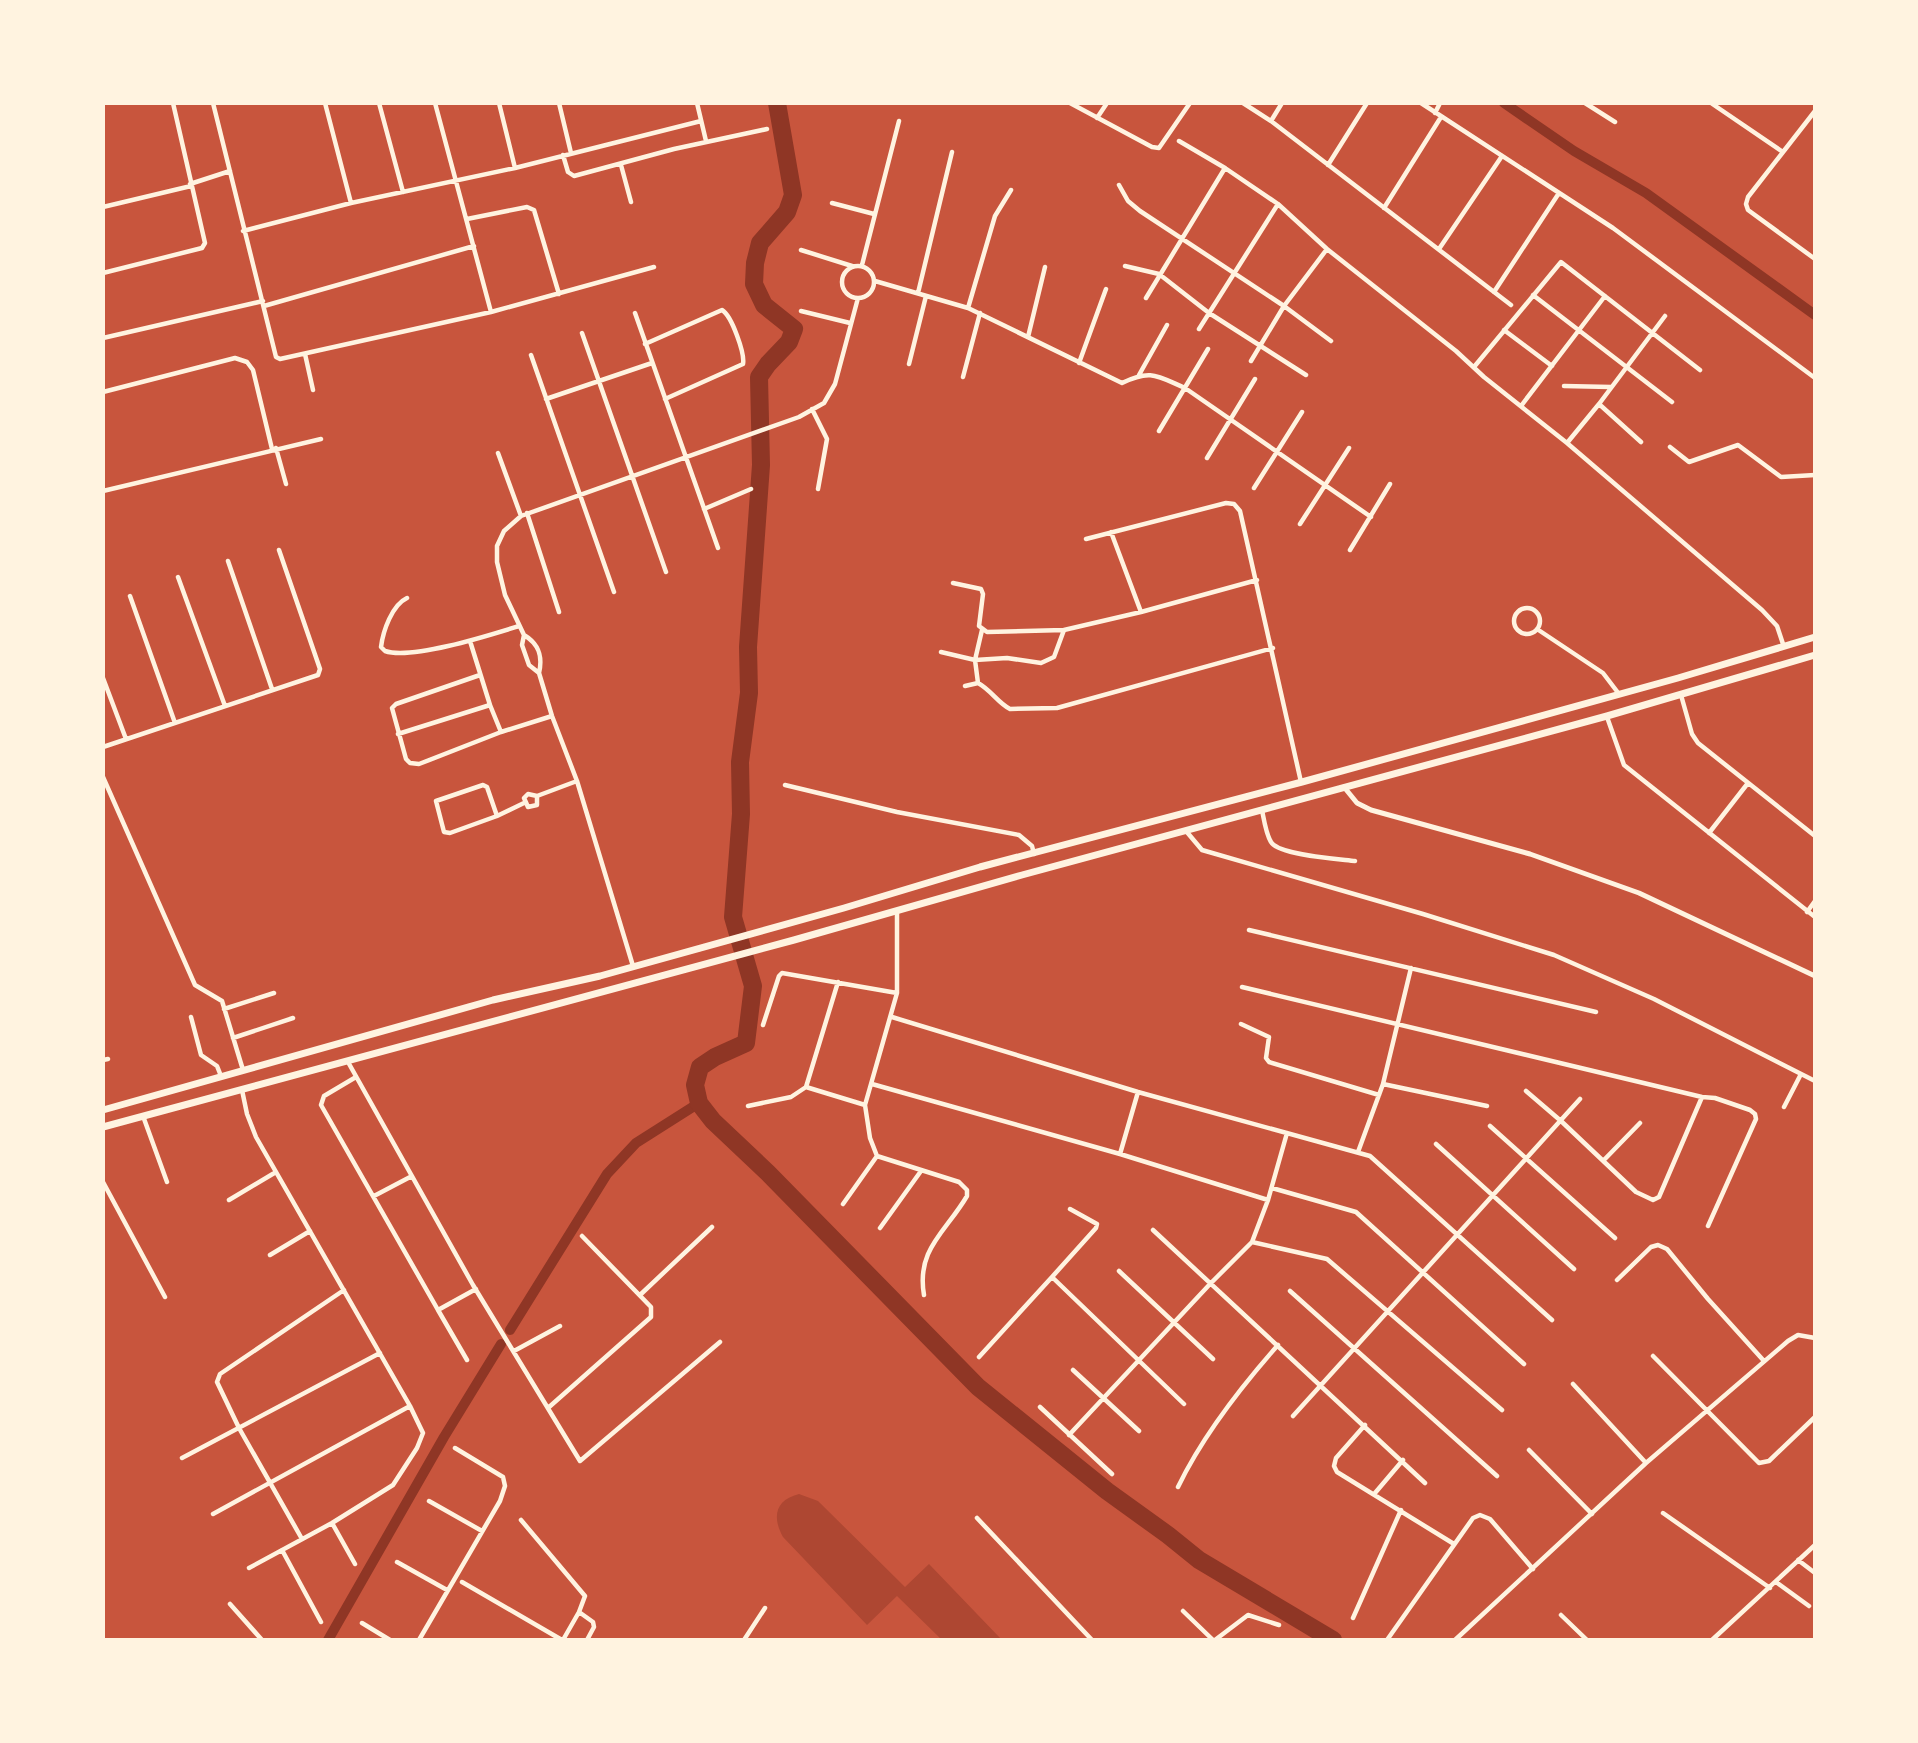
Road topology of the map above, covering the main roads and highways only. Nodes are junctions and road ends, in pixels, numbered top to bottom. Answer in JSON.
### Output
{"nodes":[{"id":1,"x":1815,"y":637,"type":"edge"},
{"id":2,"x":1815,"y":655,"type":"edge"},
{"id":3,"x":1339,"y":772,"type":"junction"},
{"id":4,"x":1344,"y":787,"type":"junction"},
{"id":5,"x":103,"y":1110,"type":"edge"},
{"id":6,"x":103,"y":1127,"type":"edge"}],
"edges":[{"from":1,"to":3,"type":"main road"},
{"from":2,"to":4,"type":"main road"},
{"from":3,"to":4,"type":"main road"},
{"from":3,"to":5,"type":"main road"},
{"from":4,"to":6,"type":"main road"}]}
